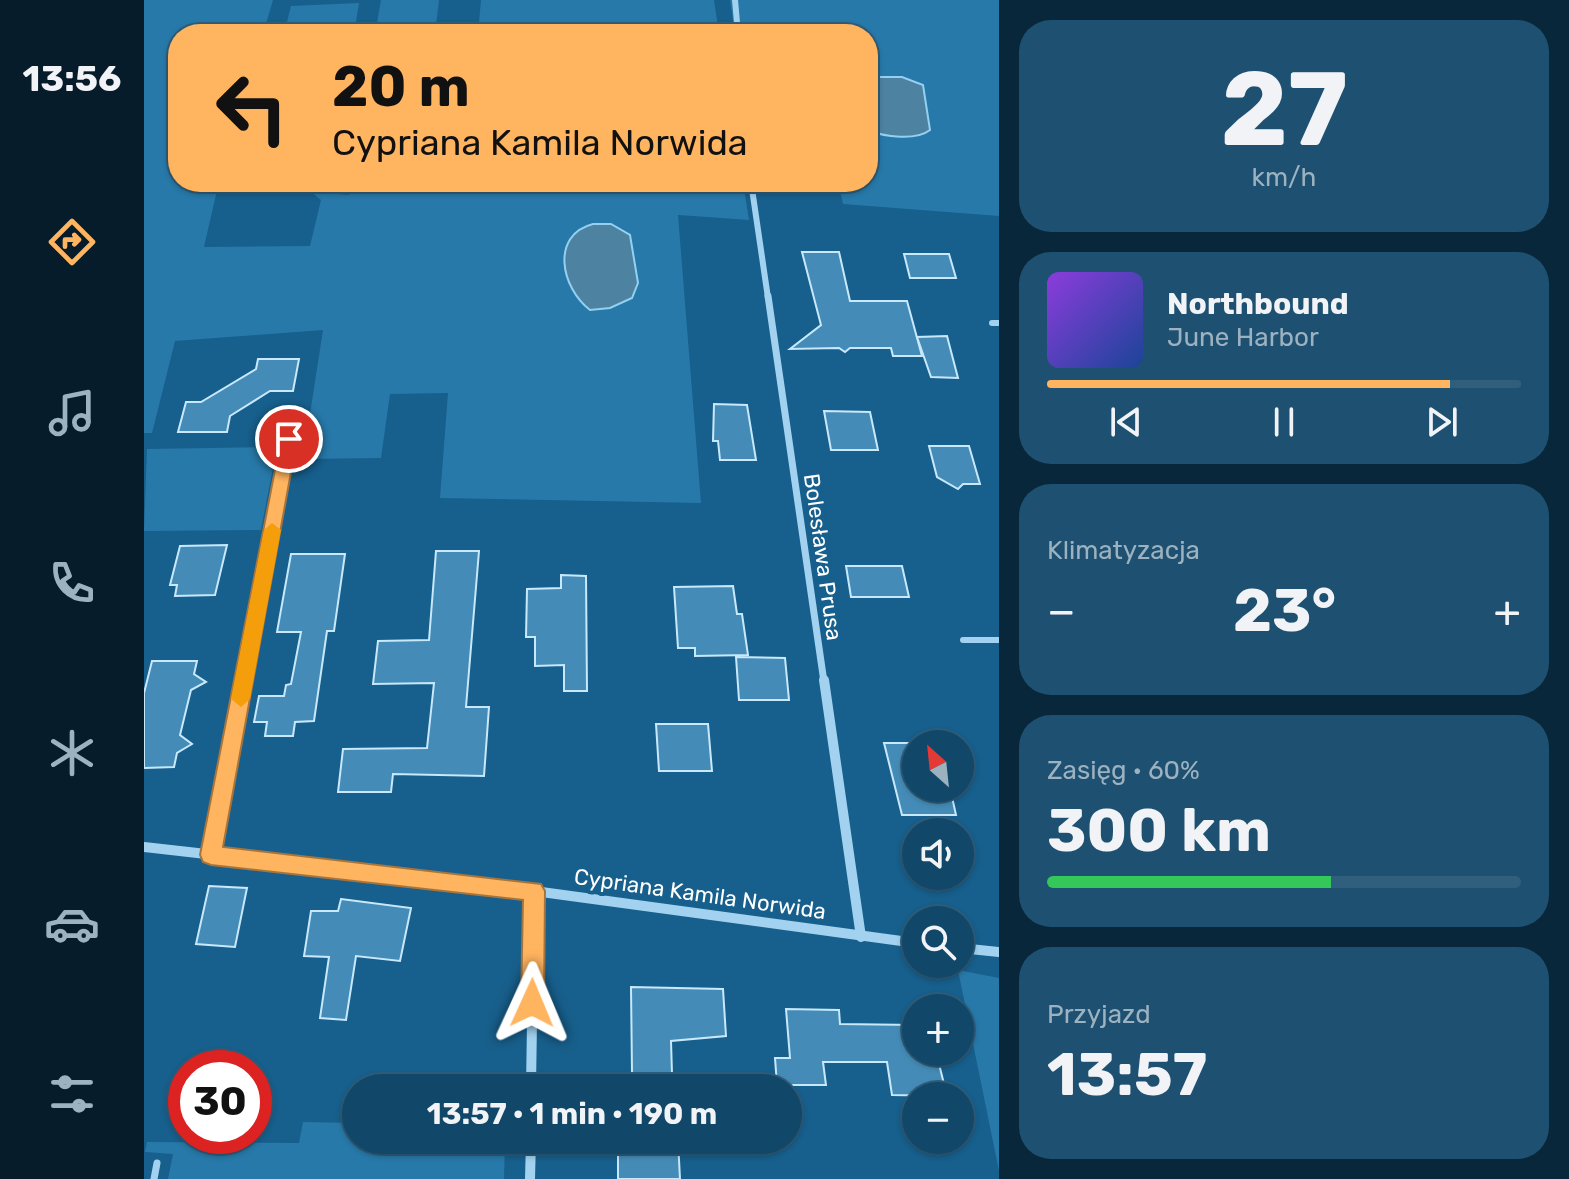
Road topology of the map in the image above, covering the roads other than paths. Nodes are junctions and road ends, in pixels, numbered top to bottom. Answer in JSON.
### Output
{"nodes":[{"id":1,"x":735,"y":0,"type":"edge"},
{"id":2,"x":737,"y":24,"type":"edge"},
{"id":3,"x":752,"y":192,"type":"edge"},
{"id":4,"x":289,"y":439,"type":"dead end"},
{"id":5,"x":963,"y":640,"type":"dead end"},
{"id":6,"x":999,"y":640,"type":"edge"},
{"id":7,"x":144,"y":847,"type":"edge"},
{"id":8,"x":211,"y":855,"type":"junction"},
{"id":9,"x":534,"y":891,"type":"junction"},
{"id":10,"x":861,"y":937,"type":"junction"},
{"id":11,"x":902,"y":941,"type":"edge"},
{"id":12,"x":974,"y":949,"type":"edge"},
{"id":13,"x":999,"y":952,"type":"edge"},
{"id":14,"x":531,"y":1074,"type":"edge"},
{"id":15,"x":531,"y":1154,"type":"edge"},
{"id":16,"x":157,"y":1163,"type":"dead end"},
{"id":17,"x":154,"y":1179,"type":"edge"},
{"id":18,"x":530,"y":1179,"type":"edge"}],
"edges":[{"from":1,"to":2,"type":"street"},
{"from":3,"to":10,"type":"street","name":"Bolesława Prusa"},
{"from":4,"to":8,"type":"lane"},
{"from":5,"to":6,"type":"lane"},
{"from":7,"to":8,"type":"street","name":"Cypriana Kamila Norwida"},
{"from":8,"to":9,"type":"street","name":"Cypriana Kamila Norwida"},
{"from":9,"to":10,"type":"street","name":"Cypriana Kamila Norwida"},
{"from":9,"to":14,"type":"street"},
{"from":10,"to":11,"type":"street","name":"Cypriana Kamila Norwida"},
{"from":12,"to":13,"type":"street"},
{"from":15,"to":18,"type":"street"},
{"from":16,"to":17,"type":"lane"}]}
